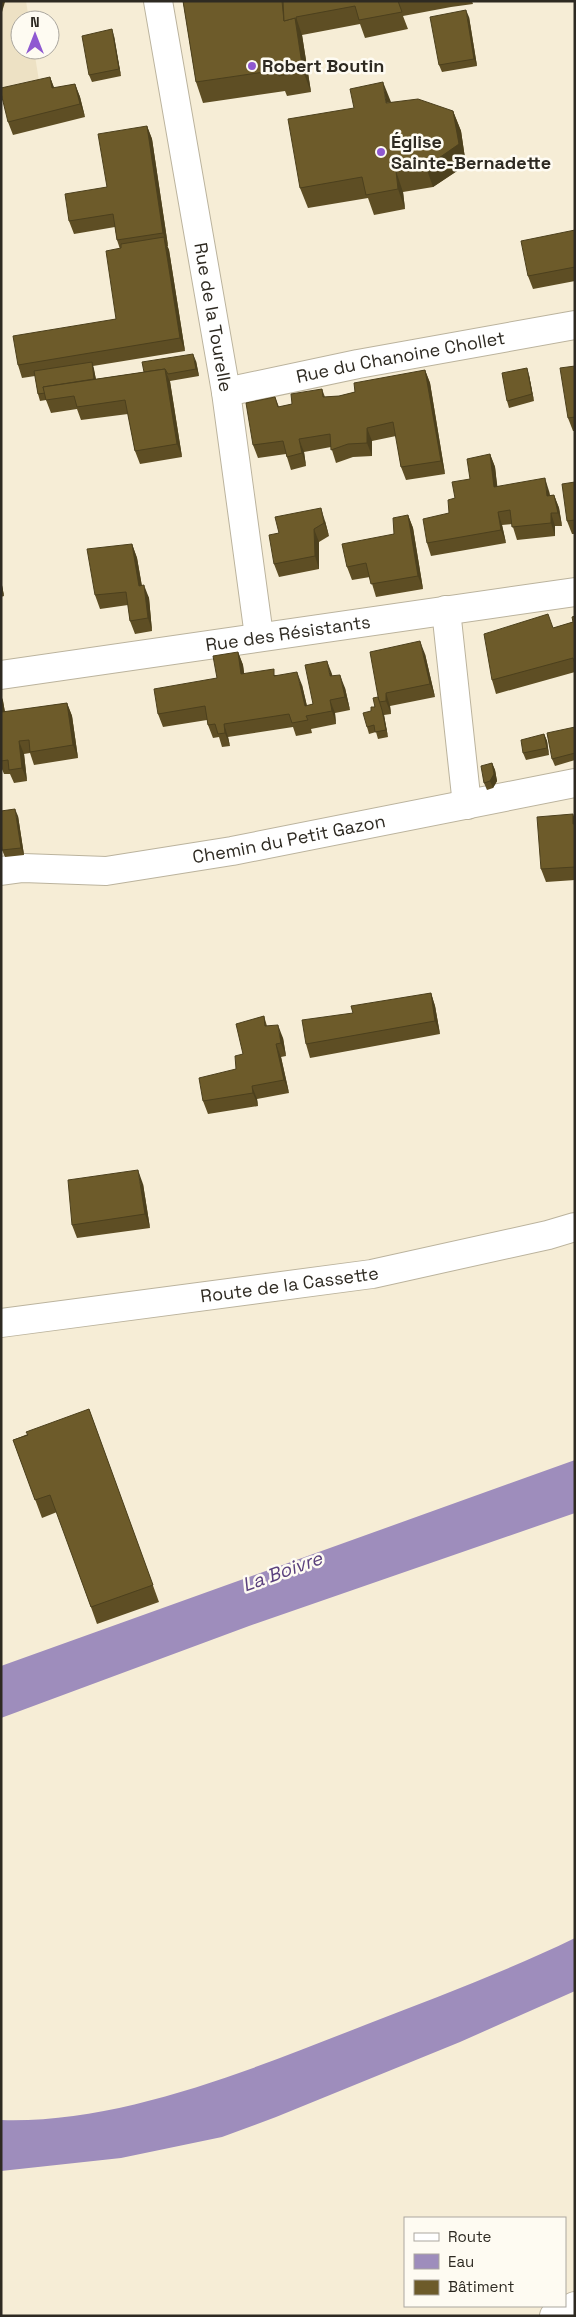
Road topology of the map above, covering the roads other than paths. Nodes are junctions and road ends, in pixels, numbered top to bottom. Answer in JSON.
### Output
{"nodes":[{"id":1,"x":158,"y":1,"type":"edge"},
{"id":2,"x":575,"y":325,"type":"edge"},
{"id":3,"x":226,"y":392,"type":"junction"},
{"id":4,"x":575,"y":592,"type":"edge"},
{"id":5,"x":446,"y":610,"type":"junction"},
{"id":6,"x":259,"y":636,"type":"junction"},
{"id":7,"x":1,"y":675,"type":"edge"},
{"id":8,"x":575,"y":783,"type":"edge"},
{"id":9,"x":467,"y":805,"type":"junction"},
{"id":10,"x":1,"y":871,"type":"edge"},
{"id":11,"x":575,"y":1227,"type":"edge"},
{"id":12,"x":1,"y":1323,"type":"edge"},
{"id":13,"x":575,"y":2306,"type":"edge"},
{"id":14,"x":554,"y":2316,"type":"edge"}],
"edges":[{"from":1,"to":3,"type":"street","name":"Rue de la Tourelle"},
{"from":2,"to":3,"type":"street","name":"Rue du Chanoine Chollet"},
{"from":3,"to":6,"type":"street","name":"Rue de la Tourelle"},
{"from":4,"to":5,"type":"street","name":"Rue des Résistants"},
{"from":5,"to":6,"type":"street","name":"Rue des Résistants"},
{"from":5,"to":9,"type":"street"},
{"from":6,"to":7,"type":"street","name":"Rue des Résistants"},
{"from":8,"to":9,"type":"street","name":"Chemin du Petit Gazon"},
{"from":9,"to":10,"type":"street","name":"Chemin du Petit Gazon"},
{"from":11,"to":12,"type":"street","name":"Route de la Cassette"},
{"from":13,"to":14,"type":"street"}]}
